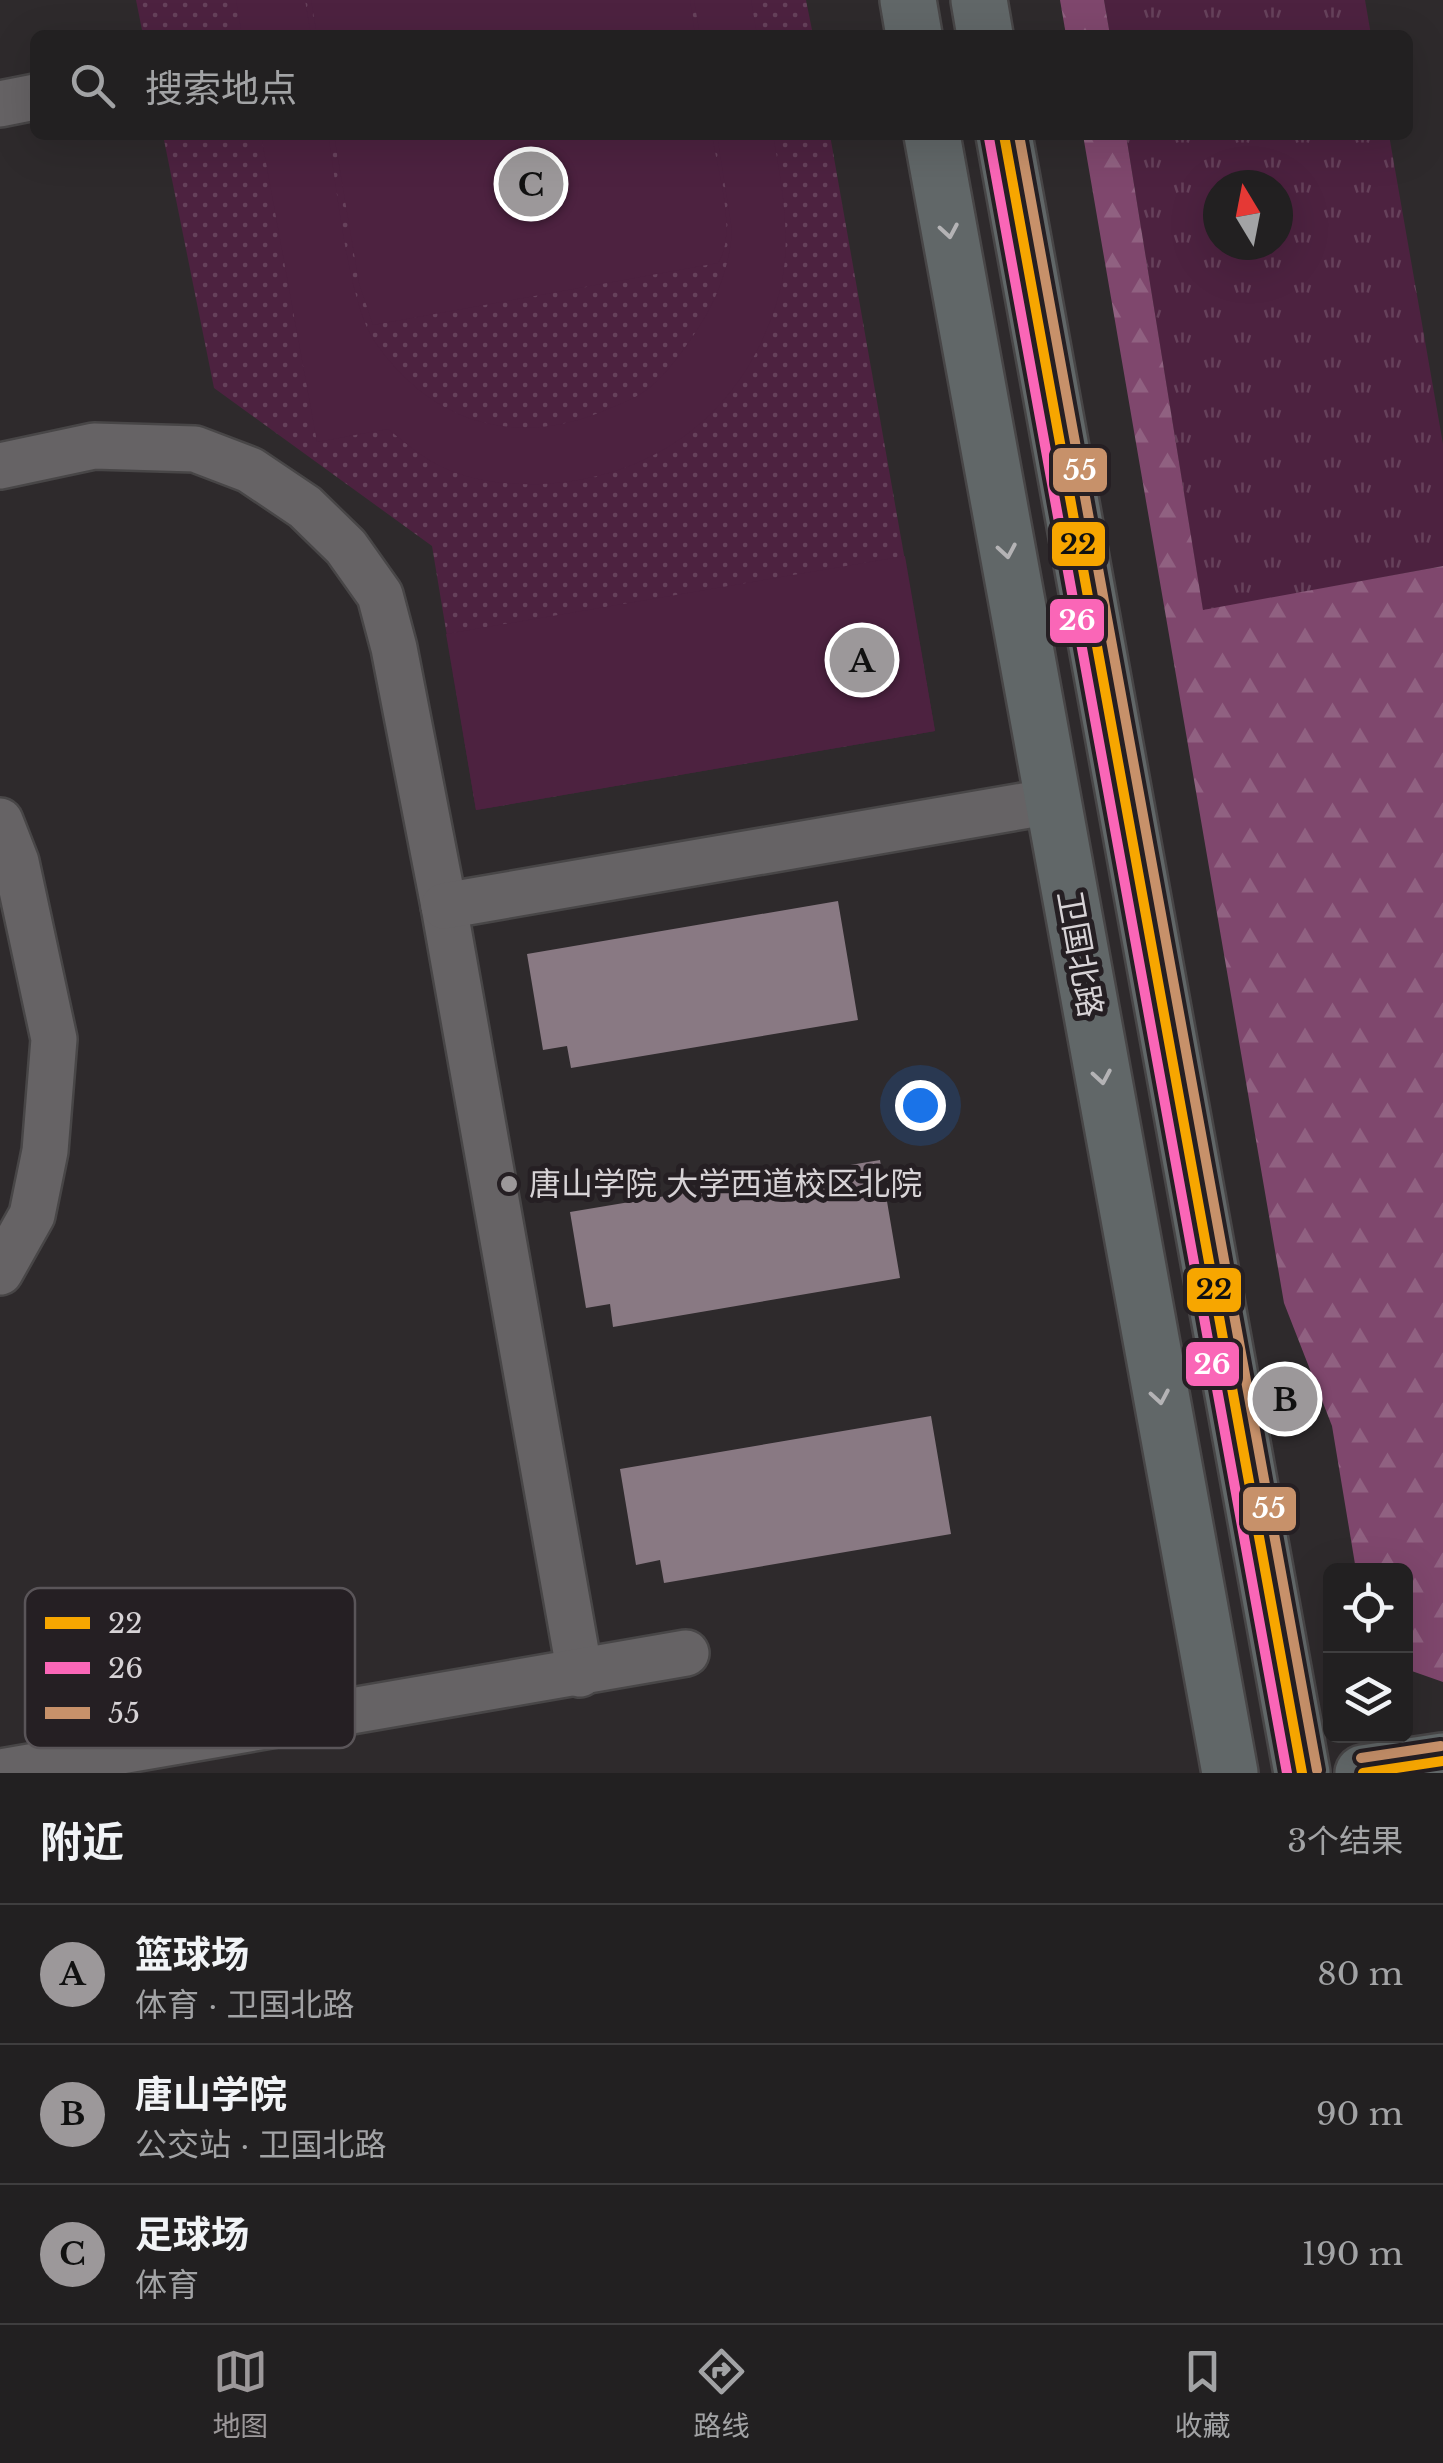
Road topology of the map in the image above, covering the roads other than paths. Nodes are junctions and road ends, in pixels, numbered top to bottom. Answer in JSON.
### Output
{"nodes":[{"id":1,"x":908,"y":0,"type":"edge"},
{"id":2,"x":979,"y":0,"type":"edge"},
{"id":3,"x":913,"y":30,"type":"edge"},
{"id":4,"x":985,"y":30,"type":"edge"},
{"id":5,"x":30,"y":98,"type":"edge"},
{"id":6,"x":0,"y":104,"type":"edge"},
{"id":7,"x":933,"y":140,"type":"edge"},
{"id":8,"x":1005,"y":140,"type":"edge"},
{"id":9,"x":0,"y":466,"type":"edge"},
{"id":10,"x":1052,"y":801,"type":"junction"},
{"id":11,"x":0,"y":821,"type":"edge"},
{"id":12,"x":444,"y":906,"type":"junction"},
{"id":13,"x":0,"y":1272,"type":"edge"},
{"id":14,"x":686,"y":1654,"type":"dead end"},
{"id":15,"x":580,"y":1674,"type":"junction"},
{"id":16,"x":355,"y":1712,"type":"edge"},
{"id":17,"x":142,"y":1748,"type":"edge"},
{"id":18,"x":1443,"y":1760,"type":"edge"},
{"id":19,"x":0,"y":1772,"type":"edge"},
{"id":20,"x":1230,"y":1773,"type":"edge"},
{"id":21,"x":1302,"y":1773,"type":"edge"},
{"id":22,"x":1363,"y":1773,"type":"edge"}],
"edges":[{"from":1,"to":3,"type":"main road"},
{"from":2,"to":4,"type":"main road"},
{"from":5,"to":6,"type":"lane"},
{"from":7,"to":10,"type":"main road","name":"卫国北路","one_way":true},
{"from":8,"to":21,"type":"main road"},
{"from":9,"to":12,"type":"lane"},
{"from":10,"to":12,"type":"lane"},
{"from":10,"to":20,"type":"main road","name":"卫国北路","one_way":true},
{"from":11,"to":13,"type":"lane"},
{"from":12,"to":15,"type":"lane"},
{"from":14,"to":15,"type":"lane"},
{"from":15,"to":16,"type":"lane"},
{"from":17,"to":19,"type":"lane"},
{"from":18,"to":22,"type":"main road"}]}
